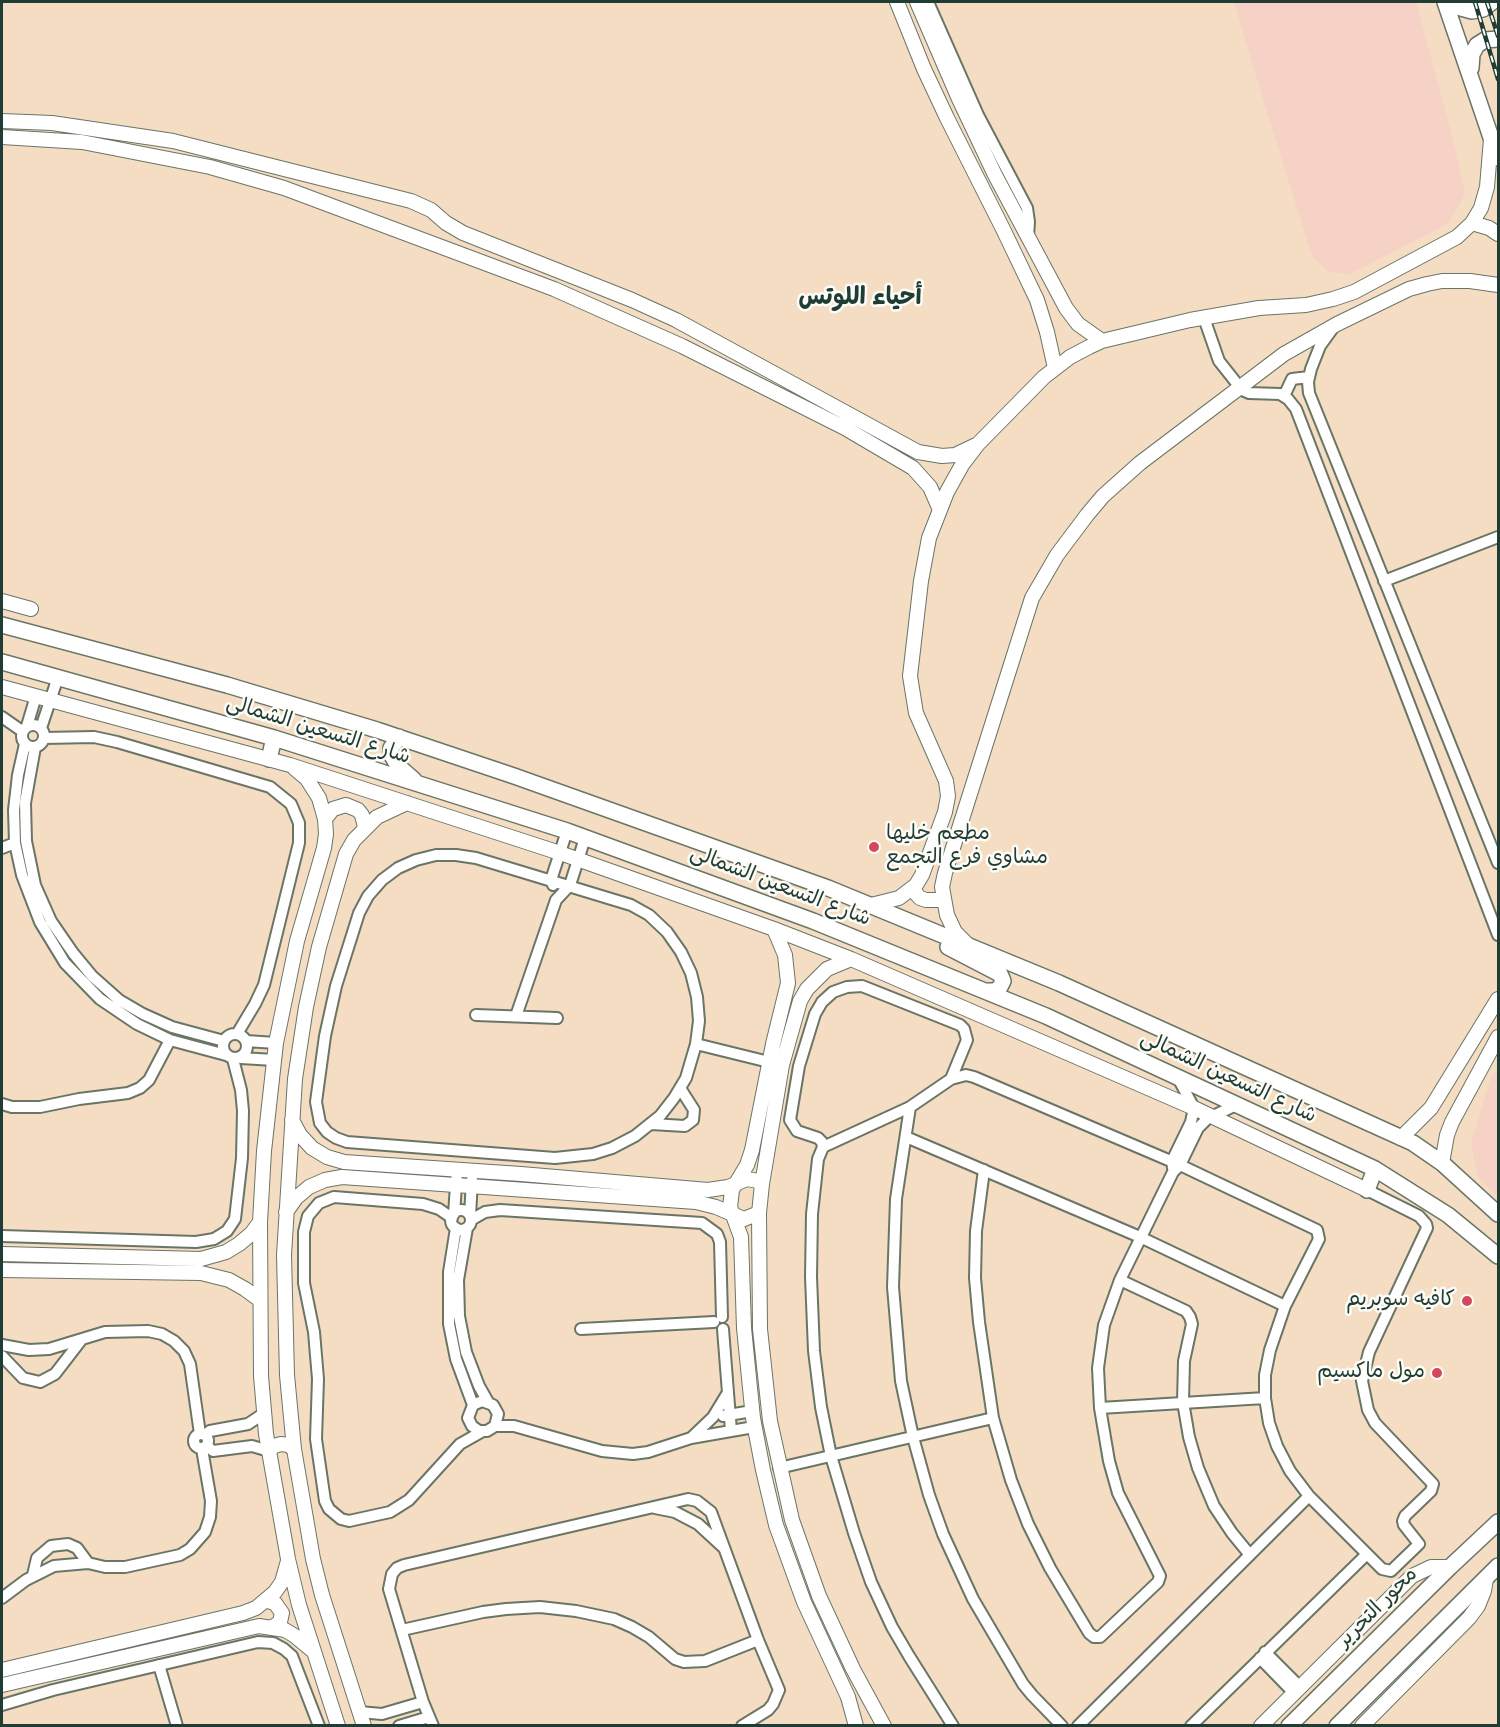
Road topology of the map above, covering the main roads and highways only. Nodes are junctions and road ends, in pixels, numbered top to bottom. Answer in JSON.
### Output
{"nodes":[{"id":1,"x":1445,"y":2,"type":"edge"},
{"id":2,"x":1454,"y":2,"type":"edge"},
{"id":3,"x":1492,"y":2,"type":"edge"},
{"id":4,"x":1498,"y":39,"type":"edge"},
{"id":5,"x":1471,"y":75,"type":"junction"},
{"id":6,"x":1498,"y":158,"type":"edge"},
{"id":7,"x":2,"y":625,"type":"edge"},
{"id":8,"x":2,"y":662,"type":"edge"},
{"id":9,"x":399,"y":737,"type":"junction"},
{"id":10,"x":274,"y":738,"type":"junction"},
{"id":11,"x":269,"y":759,"type":"road end"},
{"id":12,"x":418,"y":784,"type":"junction"},
{"id":13,"x":919,"y":925,"type":"junction"},
{"id":14,"x":988,"y":991,"type":"junction"},
{"id":15,"x":1375,"y":1169,"type":"junction"},
{"id":16,"x":1367,"y":1190,"type":"road end"},
{"id":17,"x":1498,"y":1214,"type":"edge"},
{"id":18,"x":1498,"y":1256,"type":"edge"},
{"id":19,"x":1498,"y":1522,"type":"edge"},
{"id":20,"x":1498,"y":1566,"type":"edge"},
{"id":21,"x":1289,"y":1725,"type":"edge"},
{"id":22,"x":1337,"y":1725,"type":"edge"}],
"edges":[{"from":1,"to":5,"type":"main road"},
{"from":2,"to":3,"type":"main road"},
{"from":4,"to":5,"type":"main road"},
{"from":5,"to":6,"type":"main road"},
{"from":7,"to":9,"type":"main road","name":"شارع التسعين الشمالى"},
{"from":8,"to":10,"type":"main road","name":"شارع التسعين الشمالى"},
{"from":9,"to":12,"type":"main road"},
{"from":9,"to":13,"type":"main road","name":"شارع التسعين الشمالى"},
{"from":10,"to":11,"type":"main road"},
{"from":10,"to":12,"type":"main road","name":"شارع التسعين الشمالى"},
{"from":12,"to":14,"type":"main road","name":"شارع التسعين الشمالى"},
{"from":13,"to":14,"type":"main road"},
{"from":13,"to":17,"type":"main road","name":"شارع التسعين الشمالى"},
{"from":14,"to":15,"type":"main road","name":"شارع التسعين الشمالى"},
{"from":15,"to":16,"type":"main road"},
{"from":15,"to":18,"type":"main road","name":"شارع التسعين الشمالى"},
{"from":19,"to":21,"type":"main road","name":"محور التحرير"},
{"from":20,"to":22,"type":"main road"}]}
